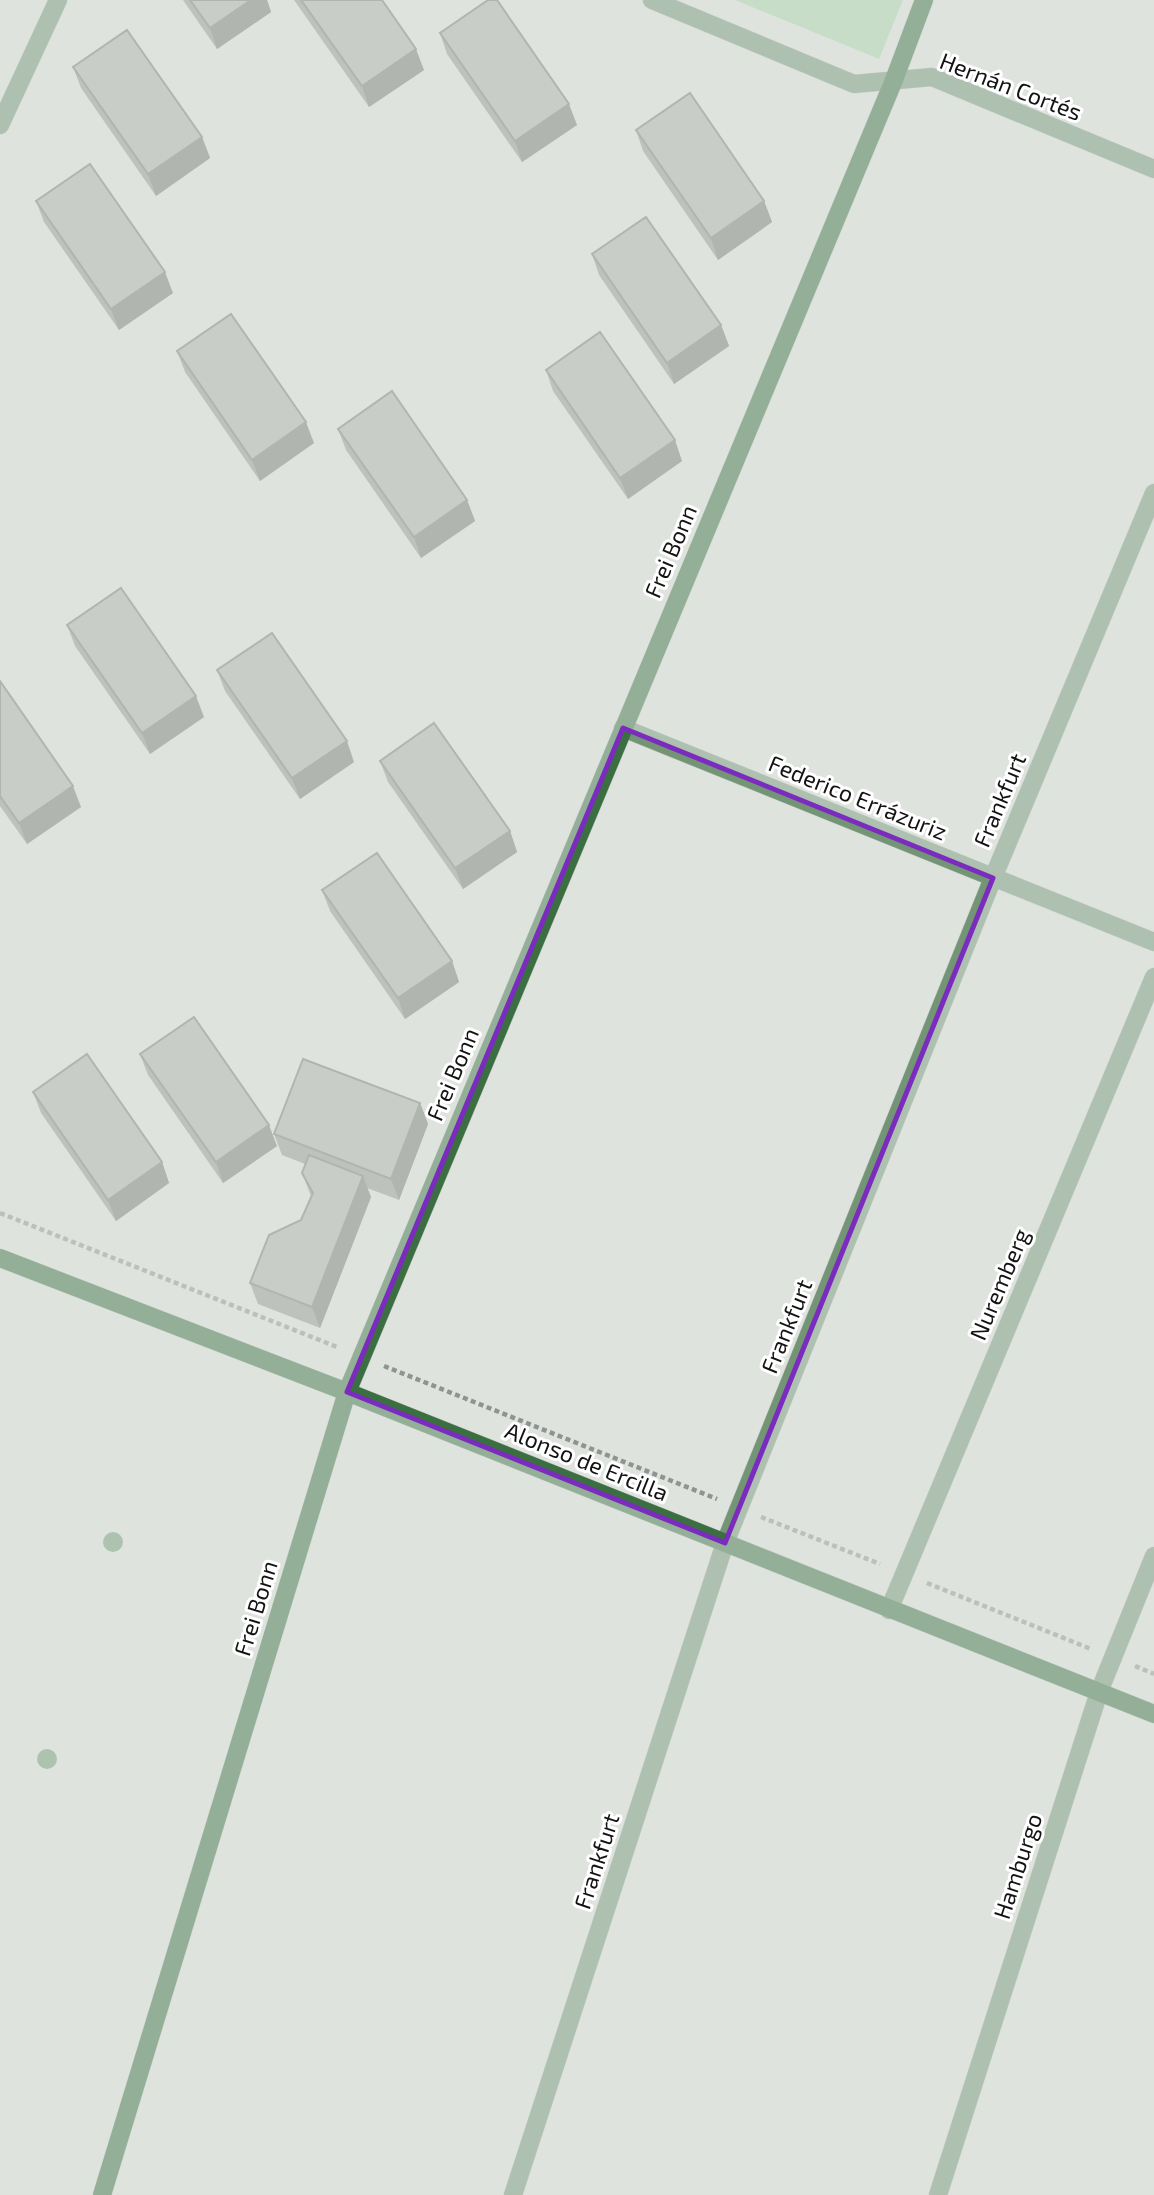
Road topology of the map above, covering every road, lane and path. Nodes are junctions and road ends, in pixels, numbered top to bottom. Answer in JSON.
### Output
{"nodes":[{"id":1,"x":58,"y":0,"type":"edge"},
{"id":2,"x":652,"y":0,"type":"edge"},
{"id":3,"x":925,"y":0,"type":"edge"},
{"id":4,"x":894,"y":80,"type":"junction"},
{"id":5,"x":0,"y":125,"type":"edge"},
{"id":6,"x":1154,"y":169,"type":"edge"},
{"id":7,"x":1154,"y":493,"type":"edge"},
{"id":8,"x":623,"y":728,"type":"junction"},
{"id":9,"x":993,"y":878,"type":"junction"},
{"id":10,"x":1154,"y":942,"type":"edge"},
{"id":11,"x":1154,"y":977,"type":"edge"},
{"id":12,"x":0,"y":1213,"type":"edge"},
{"id":13,"x":0,"y":1258,"type":"edge"},
{"id":14,"x":361,"y":1357,"type":"junction"},
{"id":15,"x":347,"y":1392,"type":"junction"},
{"id":16,"x":739,"y":1508,"type":"junction"},
{"id":17,"x":725,"y":1543,"type":"junction"},
{"id":18,"x":1154,"y":1556,"type":"edge"},
{"id":19,"x":904,"y":1574,"type":"junction"},
{"id":20,"x":889,"y":1610,"type":"junction"},
{"id":21,"x":1112,"y":1657,"type":"junction"},
{"id":22,"x":1154,"y":1674,"type":"edge"},
{"id":23,"x":1099,"y":1692,"type":"junction"},
{"id":24,"x":1154,"y":1714,"type":"edge"},
{"id":25,"x":102,"y":2195,"type":"edge"},
{"id":26,"x":513,"y":2195,"type":"edge"},
{"id":27,"x":938,"y":2195,"type":"edge"}],
"edges":[{"from":1,"to":5,"type":"street"},
{"from":2,"to":4,"type":"street","name":"Hernán Cortés"},
{"from":3,"to":4,"type":"main road","name":"Frei Bonn"},
{"from":4,"to":6,"type":"street","name":"Hernán Cortés"},
{"from":4,"to":8,"type":"main road","name":"Frei Bonn"},
{"from":7,"to":9,"type":"street","name":"Frankfurt"},
{"from":8,"to":9,"type":"street","name":"Federico Errázuriz"},
{"from":8,"to":14,"type":"main road","name":"Frei Bonn"},
{"from":9,"to":10,"type":"street","name":"Federico Errázuriz"},
{"from":9,"to":16,"type":"street","name":"Frankfurt"},
{"from":11,"to":19,"type":"street","name":"Nuremberg"},
{"from":12,"to":14,"type":"path"},
{"from":13,"to":15,"type":"main road","name":"Alonso de Ercilla"},
{"from":14,"to":15,"type":"main road","name":"Frei Bonn"},
{"from":14,"to":16,"type":"path"},
{"from":15,"to":17,"type":"main road","name":"Alonso de Ercilla"},
{"from":15,"to":25,"type":"main road","name":"Frei Bonn"},
{"from":16,"to":17,"type":"street","name":"Frankfurt"},
{"from":16,"to":19,"type":"path"},
{"from":17,"to":20,"type":"main road","name":"Alonso de Ercilla"},
{"from":17,"to":26,"type":"street","name":"Frankfurt"},
{"from":18,"to":21,"type":"street","name":"Hamburgo"},
{"from":19,"to":20,"type":"street","name":"Nuremberg"},
{"from":19,"to":21,"type":"path"},
{"from":20,"to":23,"type":"main road","name":"Alonso de Ercilla"},
{"from":21,"to":22,"type":"path"},
{"from":21,"to":23,"type":"street","name":"Hamburgo"},
{"from":23,"to":24,"type":"main road","name":"Alonso de Ercilla"},
{"from":23,"to":27,"type":"street","name":"Hamburgo"}]}
